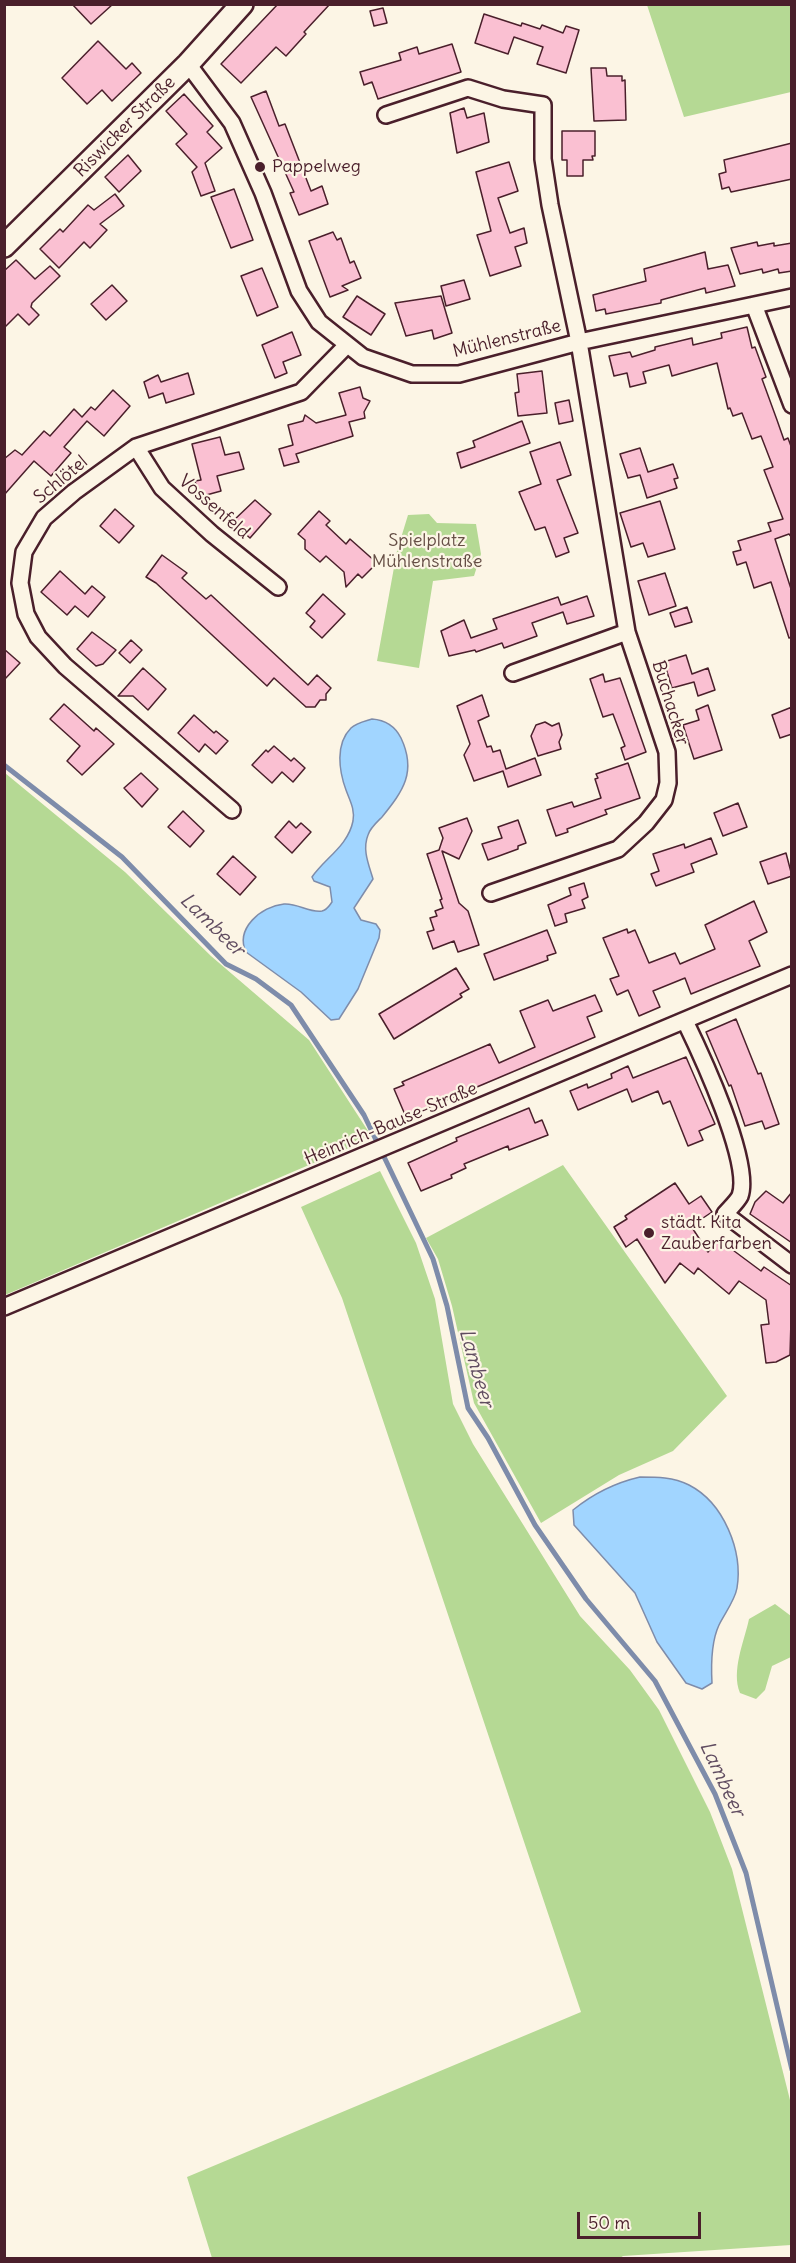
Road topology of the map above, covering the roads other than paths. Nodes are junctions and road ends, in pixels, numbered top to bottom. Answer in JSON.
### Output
{"nodes":[{"id":1,"x":242,"y":4,"type":"edge"},
{"id":2,"x":188,"y":64,"type":"junction"},
{"id":3,"x":386,"y":115,"type":"dead end"},
{"id":4,"x":4,"y":246,"type":"edge"},
{"id":5,"x":792,"y":297,"type":"edge"},
{"id":6,"x":754,"y":305,"type":"junction"},
{"id":7,"x":579,"y":342,"type":"junction"},
{"id":8,"x":346,"y":346,"type":"junction"},
{"id":9,"x":792,"y":405,"type":"edge"},
{"id":10,"x":136,"y":447,"type":"junction"},
{"id":11,"x":278,"y":586,"type":"dead end"},
{"id":12,"x":627,"y":632,"type":"junction"},
{"id":13,"x":513,"y":673,"type":"dead end"},
{"id":14,"x":232,"y":810,"type":"dead end"},
{"id":15,"x":491,"y":893,"type":"dead end"},
{"id":16,"x":792,"y":975,"type":"edge"},
{"id":17,"x":685,"y":1021,"type":"junction"},
{"id":18,"x":792,"y":1264,"type":"edge"},
{"id":19,"x":4,"y":1307,"type":"edge"}],
"edges":[{"from":1,"to":2,"type":"street","name":"Riswicker Straße"},
{"from":2,"to":4,"type":"street","name":"Riswicker Straße"},
{"from":2,"to":8,"type":"street","name":"Mühlenstraße"},
{"from":3,"to":7,"type":"street","name":"Mühlenstraße"},
{"from":5,"to":6,"type":"street","name":"Mühlenstraße"},
{"from":6,"to":7,"type":"street","name":"Mühlenstraße"},
{"from":6,"to":9,"type":"street"},
{"from":7,"to":8,"type":"street","name":"Mühlenstraße"},
{"from":7,"to":12,"type":"street","name":"Buchacker"},
{"from":8,"to":10,"type":"street","name":"Schlötel"},
{"from":10,"to":11,"type":"street","name":"Vossenfeld"},
{"from":10,"to":14,"type":"street","name":"Schlötel"},
{"from":12,"to":13,"type":"street"},
{"from":12,"to":15,"type":"street","name":"Buchacker"},
{"from":16,"to":17,"type":"street","name":"Heinrich-Bause-Straße"},
{"from":17,"to":18,"type":"street"},
{"from":17,"to":19,"type":"street","name":"Heinrich-Bause-Straße"}]}
